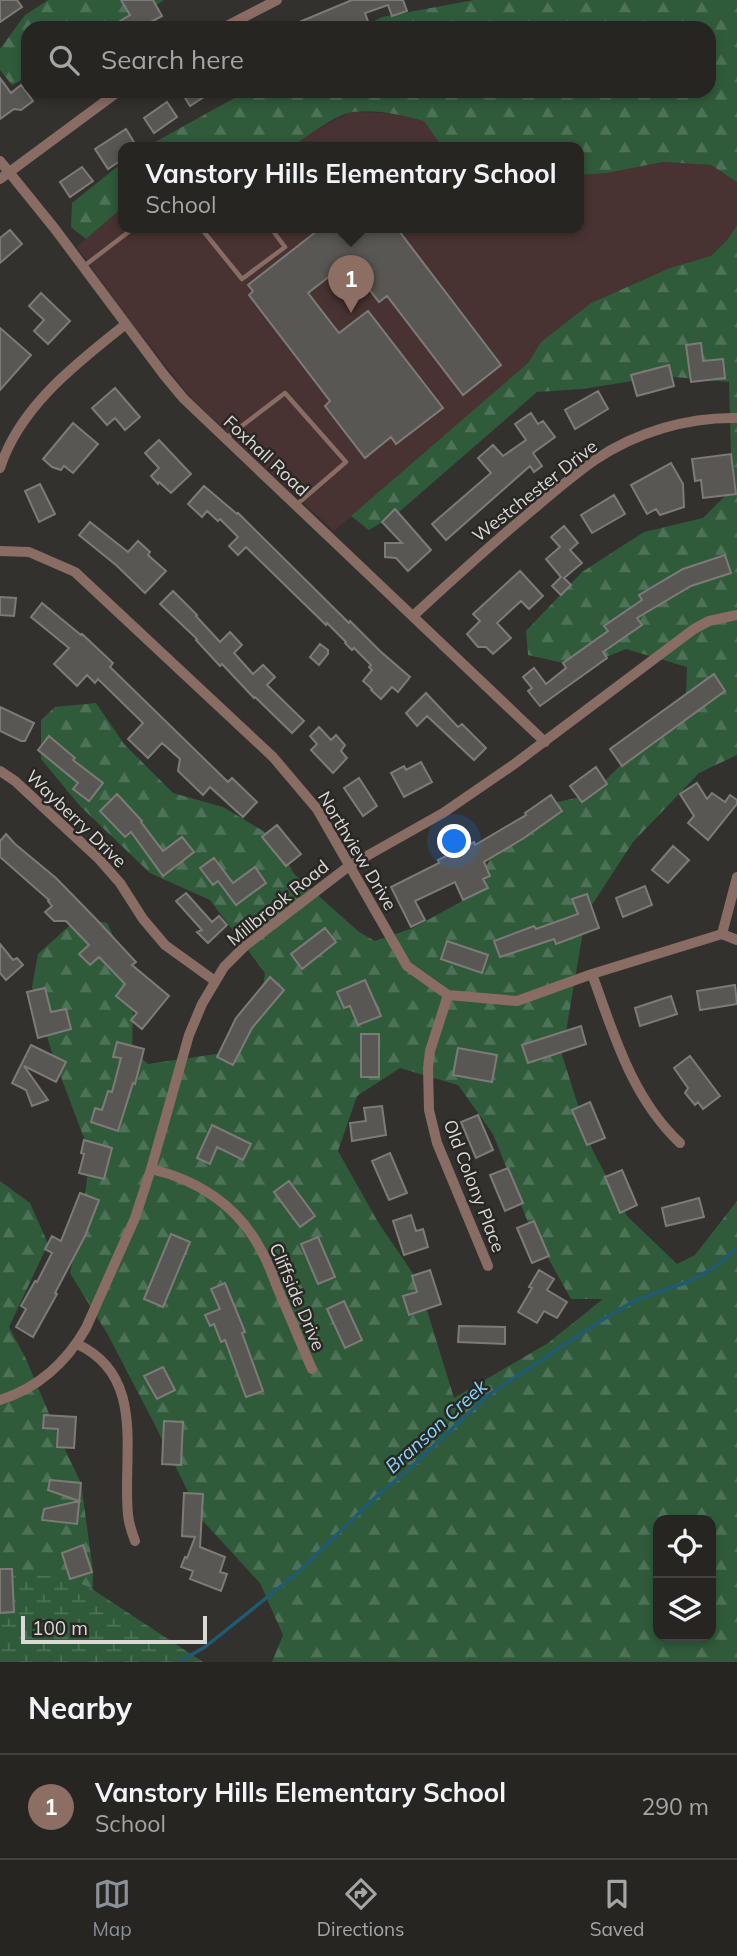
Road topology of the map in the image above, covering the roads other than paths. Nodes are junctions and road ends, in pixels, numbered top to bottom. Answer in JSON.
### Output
{"nodes":[{"id":1,"x":277,"y":0,"type":"edge"},
{"id":2,"x":236,"y":21,"type":"edge"},
{"id":3,"x":110,"y":98,"type":"edge"},
{"id":4,"x":0,"y":162,"type":"edge"},
{"id":5,"x":4,"y":176,"type":"edge"},
{"id":6,"x":127,"y":233,"type":"edge"},
{"id":7,"x":205,"y":233,"type":"edge"},
{"id":8,"x":274,"y":233,"type":"edge"},
{"id":9,"x":83,"y":267,"type":"junction"},
{"id":10,"x":126,"y":324,"type":"junction"},
{"id":11,"x":737,"y":418,"type":"edge"},
{"id":12,"x":225,"y":438,"type":"junction"},
{"id":13,"x":0,"y":468,"type":"edge"},
{"id":14,"x":296,"y":505,"type":"junction"},
{"id":15,"x":0,"y":551,"type":"edge"},
{"id":16,"x":737,"y":615,"type":"edge"},
{"id":17,"x":413,"y":616,"type":"junction"},
{"id":18,"x":545,"y":742,"type":"junction"},
{"id":19,"x":0,"y":771,"type":"edge"},
{"id":20,"x":349,"y":866,"type":"junction"},
{"id":21,"x":737,"y":877,"type":"edge"},
{"id":22,"x":722,"y":934,"type":"junction"},
{"id":23,"x":737,"y":940,"type":"edge"},
{"id":24,"x":592,"y":974,"type":"junction"},
{"id":25,"x":215,"y":981,"type":"junction"},
{"id":26,"x":448,"y":995,"type":"junction"},
{"id":27,"x":680,"y":1143,"type":"dead end"},
{"id":28,"x":151,"y":1169,"type":"junction"},
{"id":29,"x":488,"y":1266,"type":"dead end"},
{"id":30,"x":77,"y":1344,"type":"junction"},
{"id":31,"x":312,"y":1369,"type":"dead end"},
{"id":32,"x":0,"y":1400,"type":"edge"},
{"id":33,"x":135,"y":1541,"type":"dead end"}],
"edges":[{"from":1,"to":2,"type":"street"},
{"from":3,"to":5,"type":"street"},
{"from":4,"to":5,"type":"street","name":"Foxhall Road"},
{"from":5,"to":9,"type":"street","name":"Foxhall Road"},
{"from":6,"to":9,"type":"lane"},
{"from":7,"to":8,"type":"lane"},
{"from":9,"to":10,"type":"street","name":"Foxhall Road"},
{"from":10,"to":12,"type":"street","name":"Foxhall Road"},
{"from":10,"to":13,"type":"street"},
{"from":11,"to":17,"type":"street","name":"Westchester Drive"},
{"from":12,"to":14,"type":"street","name":"Foxhall Road"},
{"from":12,"to":14,"type":"lane"},
{"from":14,"to":17,"type":"street","name":"Foxhall Road"},
{"from":15,"to":20,"type":"street","name":"Northview Drive"},
{"from":16,"to":18,"type":"street","name":"Millbrook Road"},
{"from":17,"to":18,"type":"street","name":"Foxhall Road"},
{"from":18,"to":20,"type":"street","name":"Millbrook Road"},
{"from":19,"to":25,"type":"street","name":"Wayberry Drive"},
{"from":20,"to":25,"type":"street","name":"Millbrook Road"},
{"from":20,"to":26,"type":"street","name":"Northview Drive"},
{"from":21,"to":22,"type":"street"},
{"from":22,"to":23,"type":"street"},
{"from":22,"to":24,"type":"street"},
{"from":24,"to":26,"type":"street"},
{"from":24,"to":27,"type":"street"},
{"from":25,"to":28,"type":"street","name":"Millbrook Road"},
{"from":26,"to":29,"type":"street","name":"Old Colony Place"},
{"from":28,"to":30,"type":"street","name":"Millbrook Road"},
{"from":28,"to":31,"type":"street","name":"Cliffside Drive"},
{"from":30,"to":32,"type":"street","name":"Millbrook Road"},
{"from":30,"to":33,"type":"street"}]}
